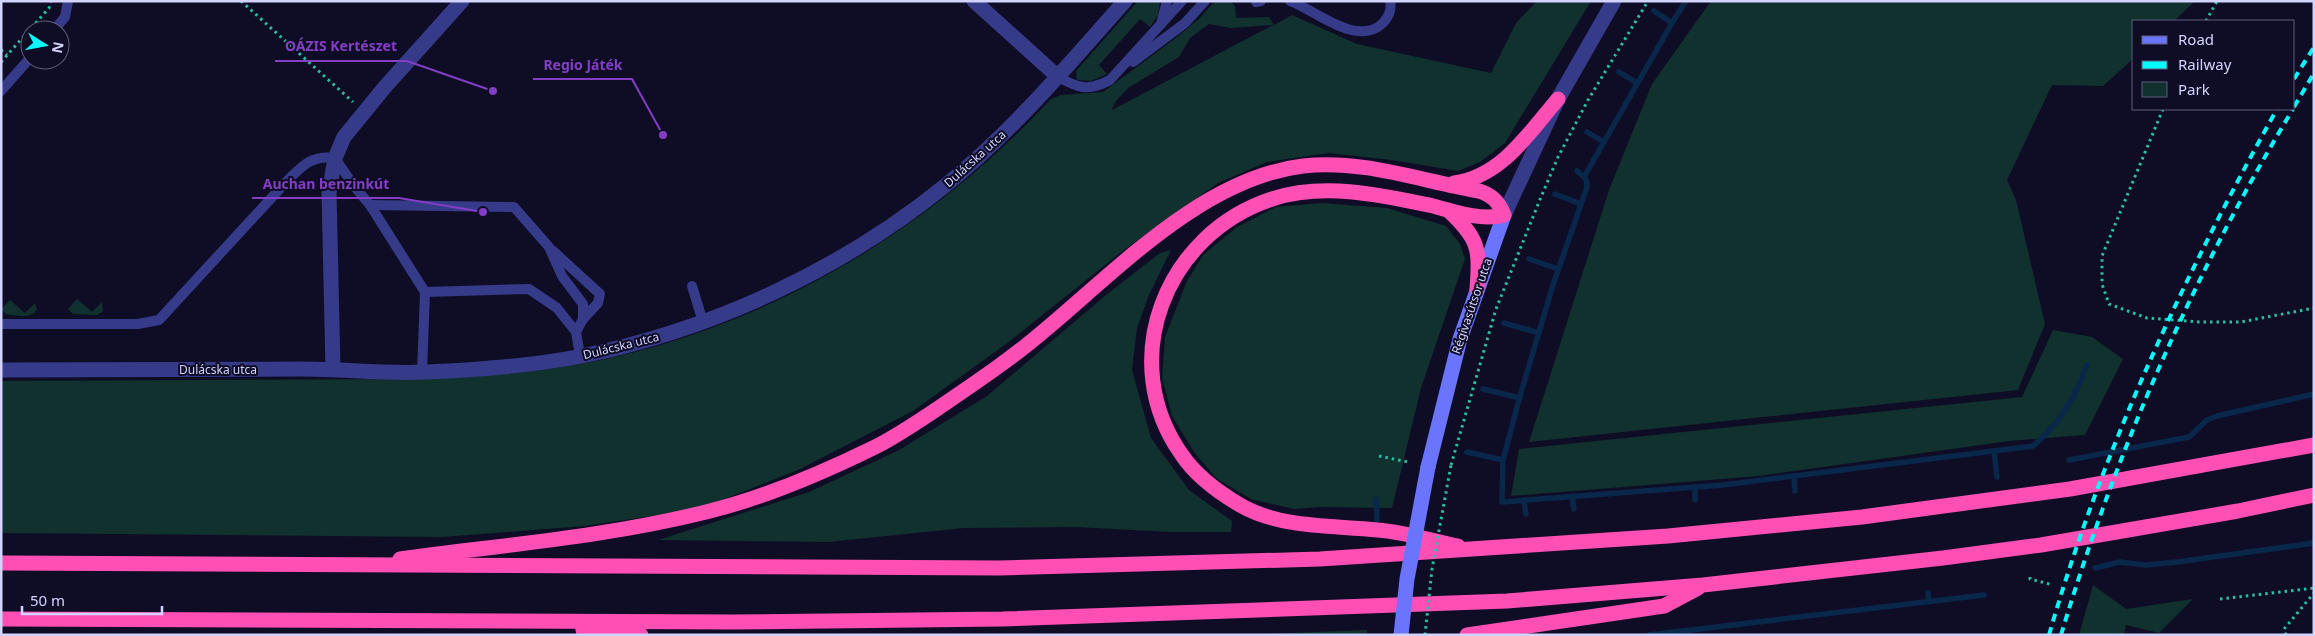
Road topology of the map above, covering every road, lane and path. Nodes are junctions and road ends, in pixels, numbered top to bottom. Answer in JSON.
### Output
{"nodes":[{"id":1,"x":51,"y":1,"type":"edge"},
{"id":2,"x":68,"y":1,"type":"edge"},
{"id":3,"x":241,"y":1,"type":"edge"},
{"id":4,"x":462,"y":1,"type":"edge"},
{"id":5,"x":974,"y":1,"type":"edge"},
{"id":6,"x":1167,"y":1,"type":"edge"},
{"id":7,"x":1182,"y":1,"type":"edge"},
{"id":8,"x":1205,"y":1,"type":"edge"},
{"id":9,"x":1261,"y":1,"type":"edge"},
{"id":10,"x":1290,"y":1,"type":"edge"},
{"id":11,"x":1390,"y":1,"type":"edge"},
{"id":12,"x":1614,"y":1,"type":"edge"},
{"id":13,"x":1648,"y":1,"type":"edge"},
{"id":14,"x":2216,"y":1,"type":"edge"},
{"id":15,"x":1123,"y":2,"type":"edge"},
{"id":16,"x":1256,"y":2,"type":"edge"},
{"id":17,"x":62,"y":20,"type":"edge"},
{"id":18,"x":2206,"y":20,"type":"edge"},
{"id":19,"x":1161,"y":25,"type":"junction"},
{"id":20,"x":1,"y":50,"type":"edge"},
{"id":21,"x":7,"y":56,"type":"junction"},
{"id":22,"x":1,"y":62,"type":"edge"},
{"id":23,"x":20,"y":69,"type":"edge"},
{"id":24,"x":1057,"y":76,"type":"junction"},
{"id":25,"x":1110,"y":80,"type":"junction"},
{"id":26,"x":1,"y":91,"type":"edge"},
{"id":27,"x":1558,"y":99,"type":"junction"},
{"id":28,"x":2163,"y":110,"type":"edge"},
{"id":29,"x":364,"y":112,"type":"junction"},
{"id":30,"x":335,"y":158,"type":"junction"},
{"id":31,"x":1442,"y":184,"type":"junction"},
{"id":32,"x":370,"y":206,"type":"junction"},
{"id":33,"x":1448,"y":210,"type":"junction"},
{"id":34,"x":1504,"y":215,"type":"junction"},
{"id":35,"x":549,"y":247,"type":"junction"},
{"id":36,"x":692,"y":286,"type":"dead end"},
{"id":37,"x":1477,"y":289,"type":"junction"},
{"id":38,"x":424,"y":292,"type":"junction"},
{"id":39,"x":2314,"y":308,"type":"edge"},
{"id":40,"x":583,"y":319,"type":"junction"},
{"id":41,"x":703,"y":322,"type":"junction"},
{"id":42,"x":1,"y":324,"type":"edge"},
{"id":43,"x":576,"y":332,"type":"junction"},
{"id":44,"x":580,"y":356,"type":"junction"},
{"id":45,"x":333,"y":369,"type":"junction"},
{"id":46,"x":1,"y":370,"type":"edge"},
{"id":47,"x":422,"y":372,"type":"junction"},
{"id":48,"x":2314,"y":445,"type":"edge"},
{"id":49,"x":1379,"y":456,"type":"dead end"},
{"id":50,"x":1408,"y":462,"type":"dead end"},
{"id":51,"x":2314,"y":495,"type":"edge"},
{"id":52,"x":1479,"y":550,"type":"junction"},
{"id":53,"x":1,"y":564,"type":"edge"},
{"id":54,"x":341,"y":566,"type":"junction"},
{"id":55,"x":2030,"y":577,"type":"dead end"},
{"id":56,"x":1703,"y":585,"type":"junction"},
{"id":57,"x":2054,"y":585,"type":"dead end"},
{"id":58,"x":2314,"y":588,"type":"edge"},
{"id":59,"x":2314,"y":594,"type":"edge"},
{"id":60,"x":2220,"y":599,"type":"dead end"},
{"id":61,"x":1,"y":619,"type":"edge"},
{"id":62,"x":462,"y":621,"type":"junction"},
{"id":63,"x":640,"y":635,"type":"edge"},
{"id":64,"x":1401,"y":635,"type":"edge"},
{"id":65,"x":1425,"y":635,"type":"edge"},
{"id":66,"x":1467,"y":635,"type":"edge"},
{"id":67,"x":2286,"y":635,"type":"edge"}],
"edges":[{"from":1,"to":21,"type":"path"},
{"from":2,"to":17,"type":"lane"},
{"from":3,"to":29,"type":"path"},
{"from":4,"to":29,"type":"street"},
{"from":5,"to":24,"type":"street"},
{"from":6,"to":19,"type":"lane"},
{"from":7,"to":19,"type":"lane"},
{"from":8,"to":25,"type":"lane"},
{"from":9,"to":16,"type":"lane"},
{"from":10,"to":11,"type":"lane"},
{"from":12,"to":27,"type":"street","name":"Régivasútsor utca"},
{"from":13,"to":65,"type":"path","bridge":true},
{"from":14,"to":18,"type":"path"},
{"from":15,"to":24,"type":"street","name":"Dulácska utca"},
{"from":19,"to":25,"type":"lane"},
{"from":20,"to":21,"type":"path"},
{"from":21,"to":22,"type":"path"},
{"from":23,"to":26,"type":"lane"},
{"from":24,"to":25,"type":"lane"},
{"from":24,"to":41,"type":"street","name":"Dulácska utca"},
{"from":27,"to":31,"type":"highway"},
{"from":27,"to":34,"type":"street","name":"Régivasútsor utca"},
{"from":28,"to":39,"type":"path"},
{"from":29,"to":30,"type":"street"},
{"from":30,"to":32,"type":"lane"},
{"from":30,"to":42,"type":"lane"},
{"from":30,"to":45,"type":"street"},
{"from":31,"to":34,"type":"highway"},
{"from":31,"to":54,"type":"highway"},
{"from":32,"to":35,"type":"lane"},
{"from":32,"to":38,"type":"lane"},
{"from":33,"to":34,"type":"highway"},
{"from":33,"to":37,"type":"highway"},
{"from":33,"to":52,"type":"highway"},
{"from":34,"to":37,"type":"street","name":"Régivasútsor utca"},
{"from":35,"to":40,"type":"lane"},
{"from":35,"to":40,"type":"lane"},
{"from":36,"to":41,"type":"lane"},
{"from":37,"to":64,"type":"street","name":"Régivasútsor utca","bridge":true},
{"from":38,"to":43,"type":"lane"},
{"from":38,"to":47,"type":"lane"},
{"from":40,"to":43,"type":"lane"},
{"from":41,"to":44,"type":"street","name":"Dulácska utca"},
{"from":43,"to":44,"type":"lane"},
{"from":44,"to":47,"type":"street","name":"Dulácska utca"},
{"from":45,"to":46,"type":"street","name":"Dulácska utca"},
{"from":45,"to":47,"type":"street","name":"Dulácska utca"},
{"from":48,"to":52,"type":"highway"},
{"from":49,"to":50,"type":"path"},
{"from":51,"to":56,"type":"highway"},
{"from":52,"to":54,"type":"highway"},
{"from":53,"to":54,"type":"highway"},
{"from":55,"to":57,"type":"path"},
{"from":56,"to":62,"type":"highway"},
{"from":56,"to":66,"type":"highway"},
{"from":58,"to":60,"type":"path"},
{"from":59,"to":67,"type":"path"},
{"from":61,"to":62,"type":"highway"},
{"from":62,"to":63,"type":"highway"}]}
